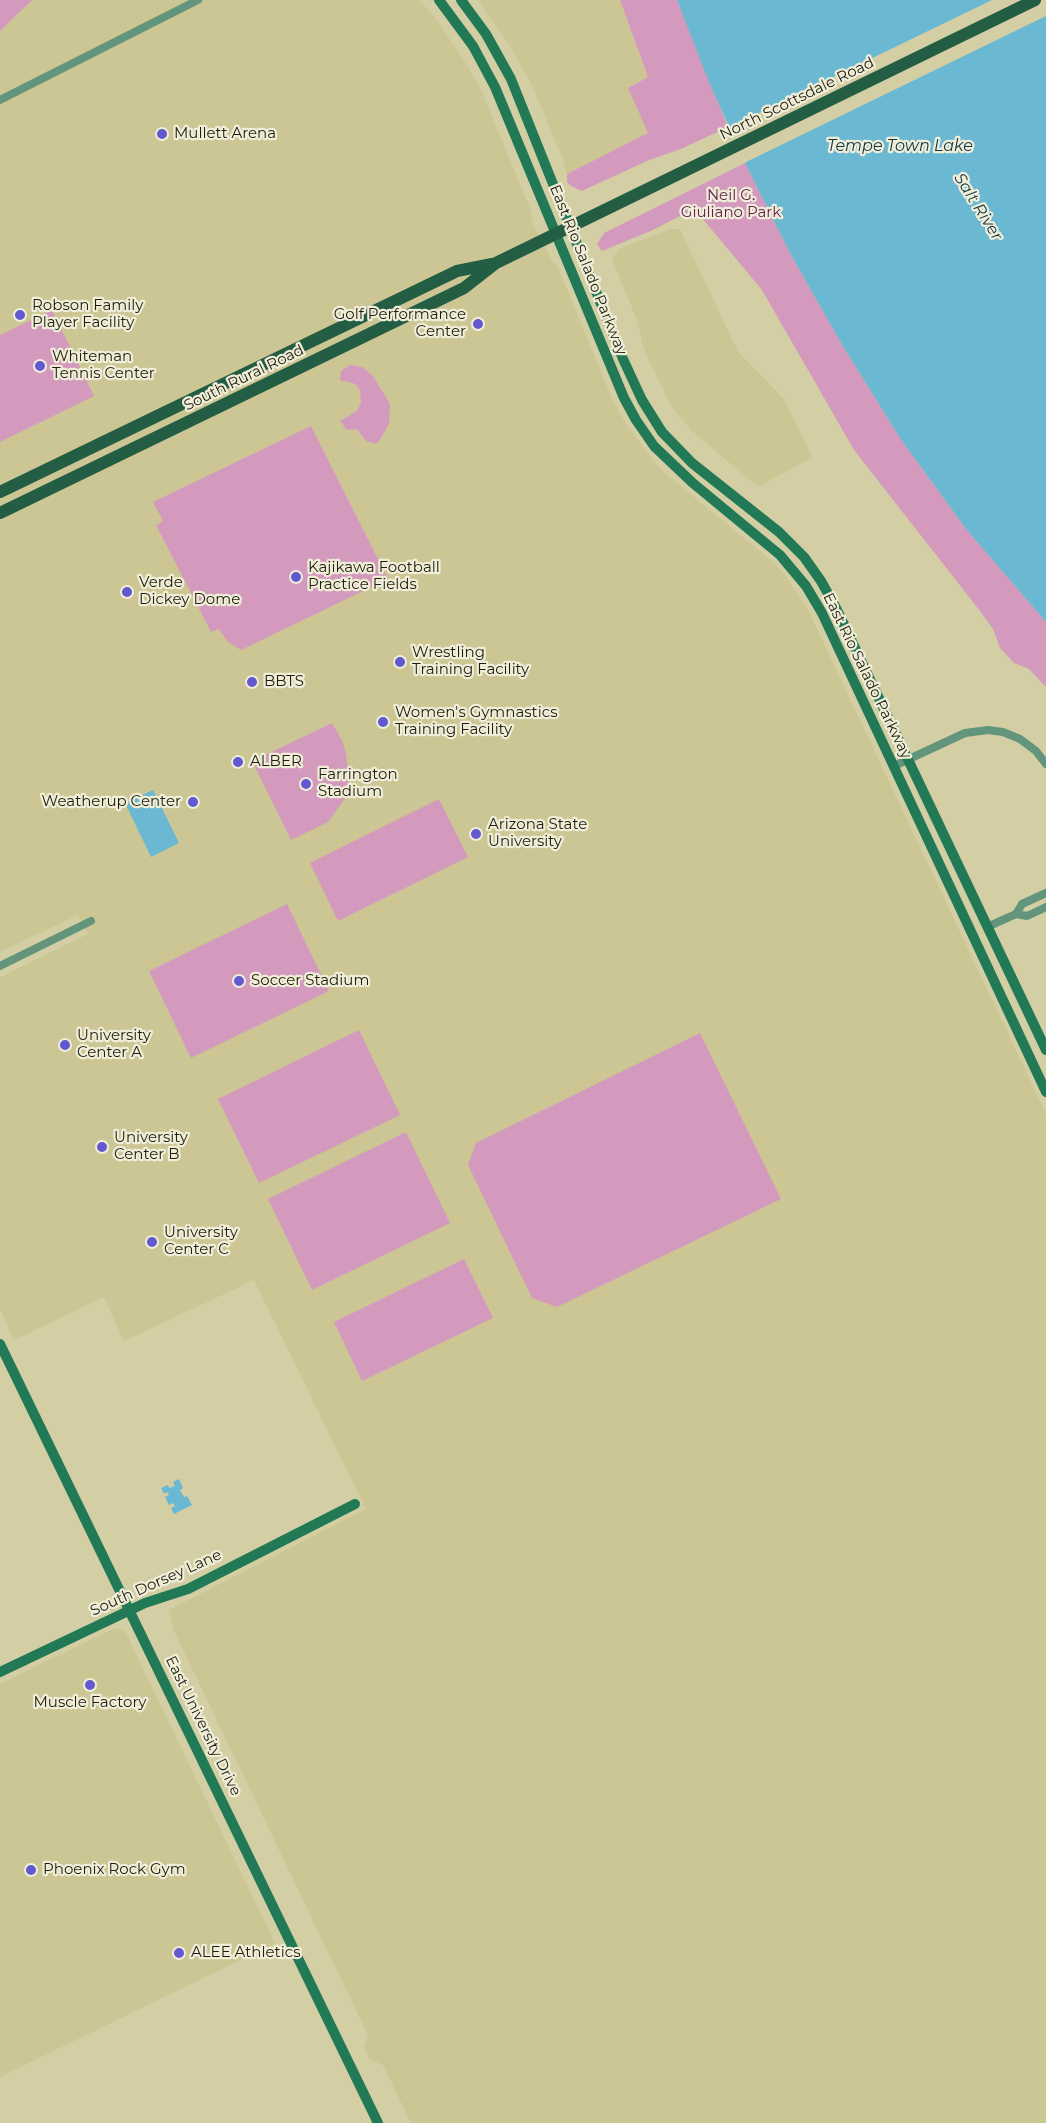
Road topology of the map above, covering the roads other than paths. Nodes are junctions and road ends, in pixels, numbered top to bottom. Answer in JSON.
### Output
{"nodes":[{"id":1,"x":198,"y":0,"type":"edge"},
{"id":2,"x":439,"y":0,"type":"edge"},
{"id":3,"x":460,"y":0,"type":"edge"},
{"id":4,"x":1035,"y":0,"type":"edge"},
{"id":5,"x":0,"y":100,"type":"edge"},
{"id":6,"x":572,"y":226,"type":"junction"},
{"id":7,"x":557,"y":233,"type":"junction"},
{"id":8,"x":496,"y":263,"type":"junction"},
{"id":9,"x":0,"y":492,"type":"edge"},
{"id":10,"x":0,"y":513,"type":"edge"},
{"id":11,"x":908,"y":760,"type":"junction"},
{"id":12,"x":1046,"y":764,"type":"edge"},
{"id":13,"x":894,"y":766,"type":"junction"},
{"id":14,"x":1046,"y":892,"type":"edge"},
{"id":15,"x":1046,"y":907,"type":"edge"},
{"id":16,"x":1016,"y":914,"type":"junction"},
{"id":17,"x":90,"y":921,"type":"dead end"},
{"id":18,"x":987,"y":927,"type":"junction"},
{"id":19,"x":0,"y":966,"type":"edge"},
{"id":20,"x":1046,"y":1050,"type":"edge"},
{"id":21,"x":1046,"y":1092,"type":"edge"},
{"id":22,"x":0,"y":1344,"type":"edge"},
{"id":23,"x":355,"y":1504,"type":"dead end"},
{"id":24,"x":130,"y":1610,"type":"junction"},
{"id":25,"x":0,"y":1672,"type":"edge"},
{"id":26,"x":378,"y":2123,"type":"edge"}],
"edges":[{"from":1,"to":5,"type":"street"},
{"from":2,"to":7,"type":"main road","name":"East Rio Salado Parkway"},
{"from":3,"to":6,"type":"main road","name":"East Rio Salado Parkway"},
{"from":4,"to":6,"type":"main road","name":"North Scottsdale Road"},
{"from":6,"to":7,"type":"main road","name":"South Rural Road"},
{"from":6,"to":11,"type":"main road","name":"East Rio Salado Parkway"},
{"from":7,"to":8,"type":"main road","name":"South Rural Road"},
{"from":7,"to":13,"type":"main road","name":"East Rio Salado Parkway"},
{"from":8,"to":9,"type":"main road","name":"South Rural Road"},
{"from":8,"to":10,"type":"main road","name":"South Rural Road"},
{"from":11,"to":12,"type":"street"},
{"from":11,"to":13,"type":"street"},
{"from":11,"to":18,"type":"main road","name":"East Rio Salado Parkway"},
{"from":13,"to":21,"type":"main road","name":"East Rio Salado Parkway"},
{"from":14,"to":16,"type":"street"},
{"from":15,"to":16,"type":"street"},
{"from":16,"to":18,"type":"street"},
{"from":17,"to":19,"type":"street"},
{"from":18,"to":20,"type":"main road","name":"East Rio Salado Parkway"},
{"from":22,"to":24,"type":"main road","name":"East University Drive"},
{"from":23,"to":24,"type":"main road","name":"South Dorsey Lane"},
{"from":24,"to":25,"type":"main road","name":"South Dorsey Lane"},
{"from":24,"to":26,"type":"main road","name":"East University Drive"}]}
